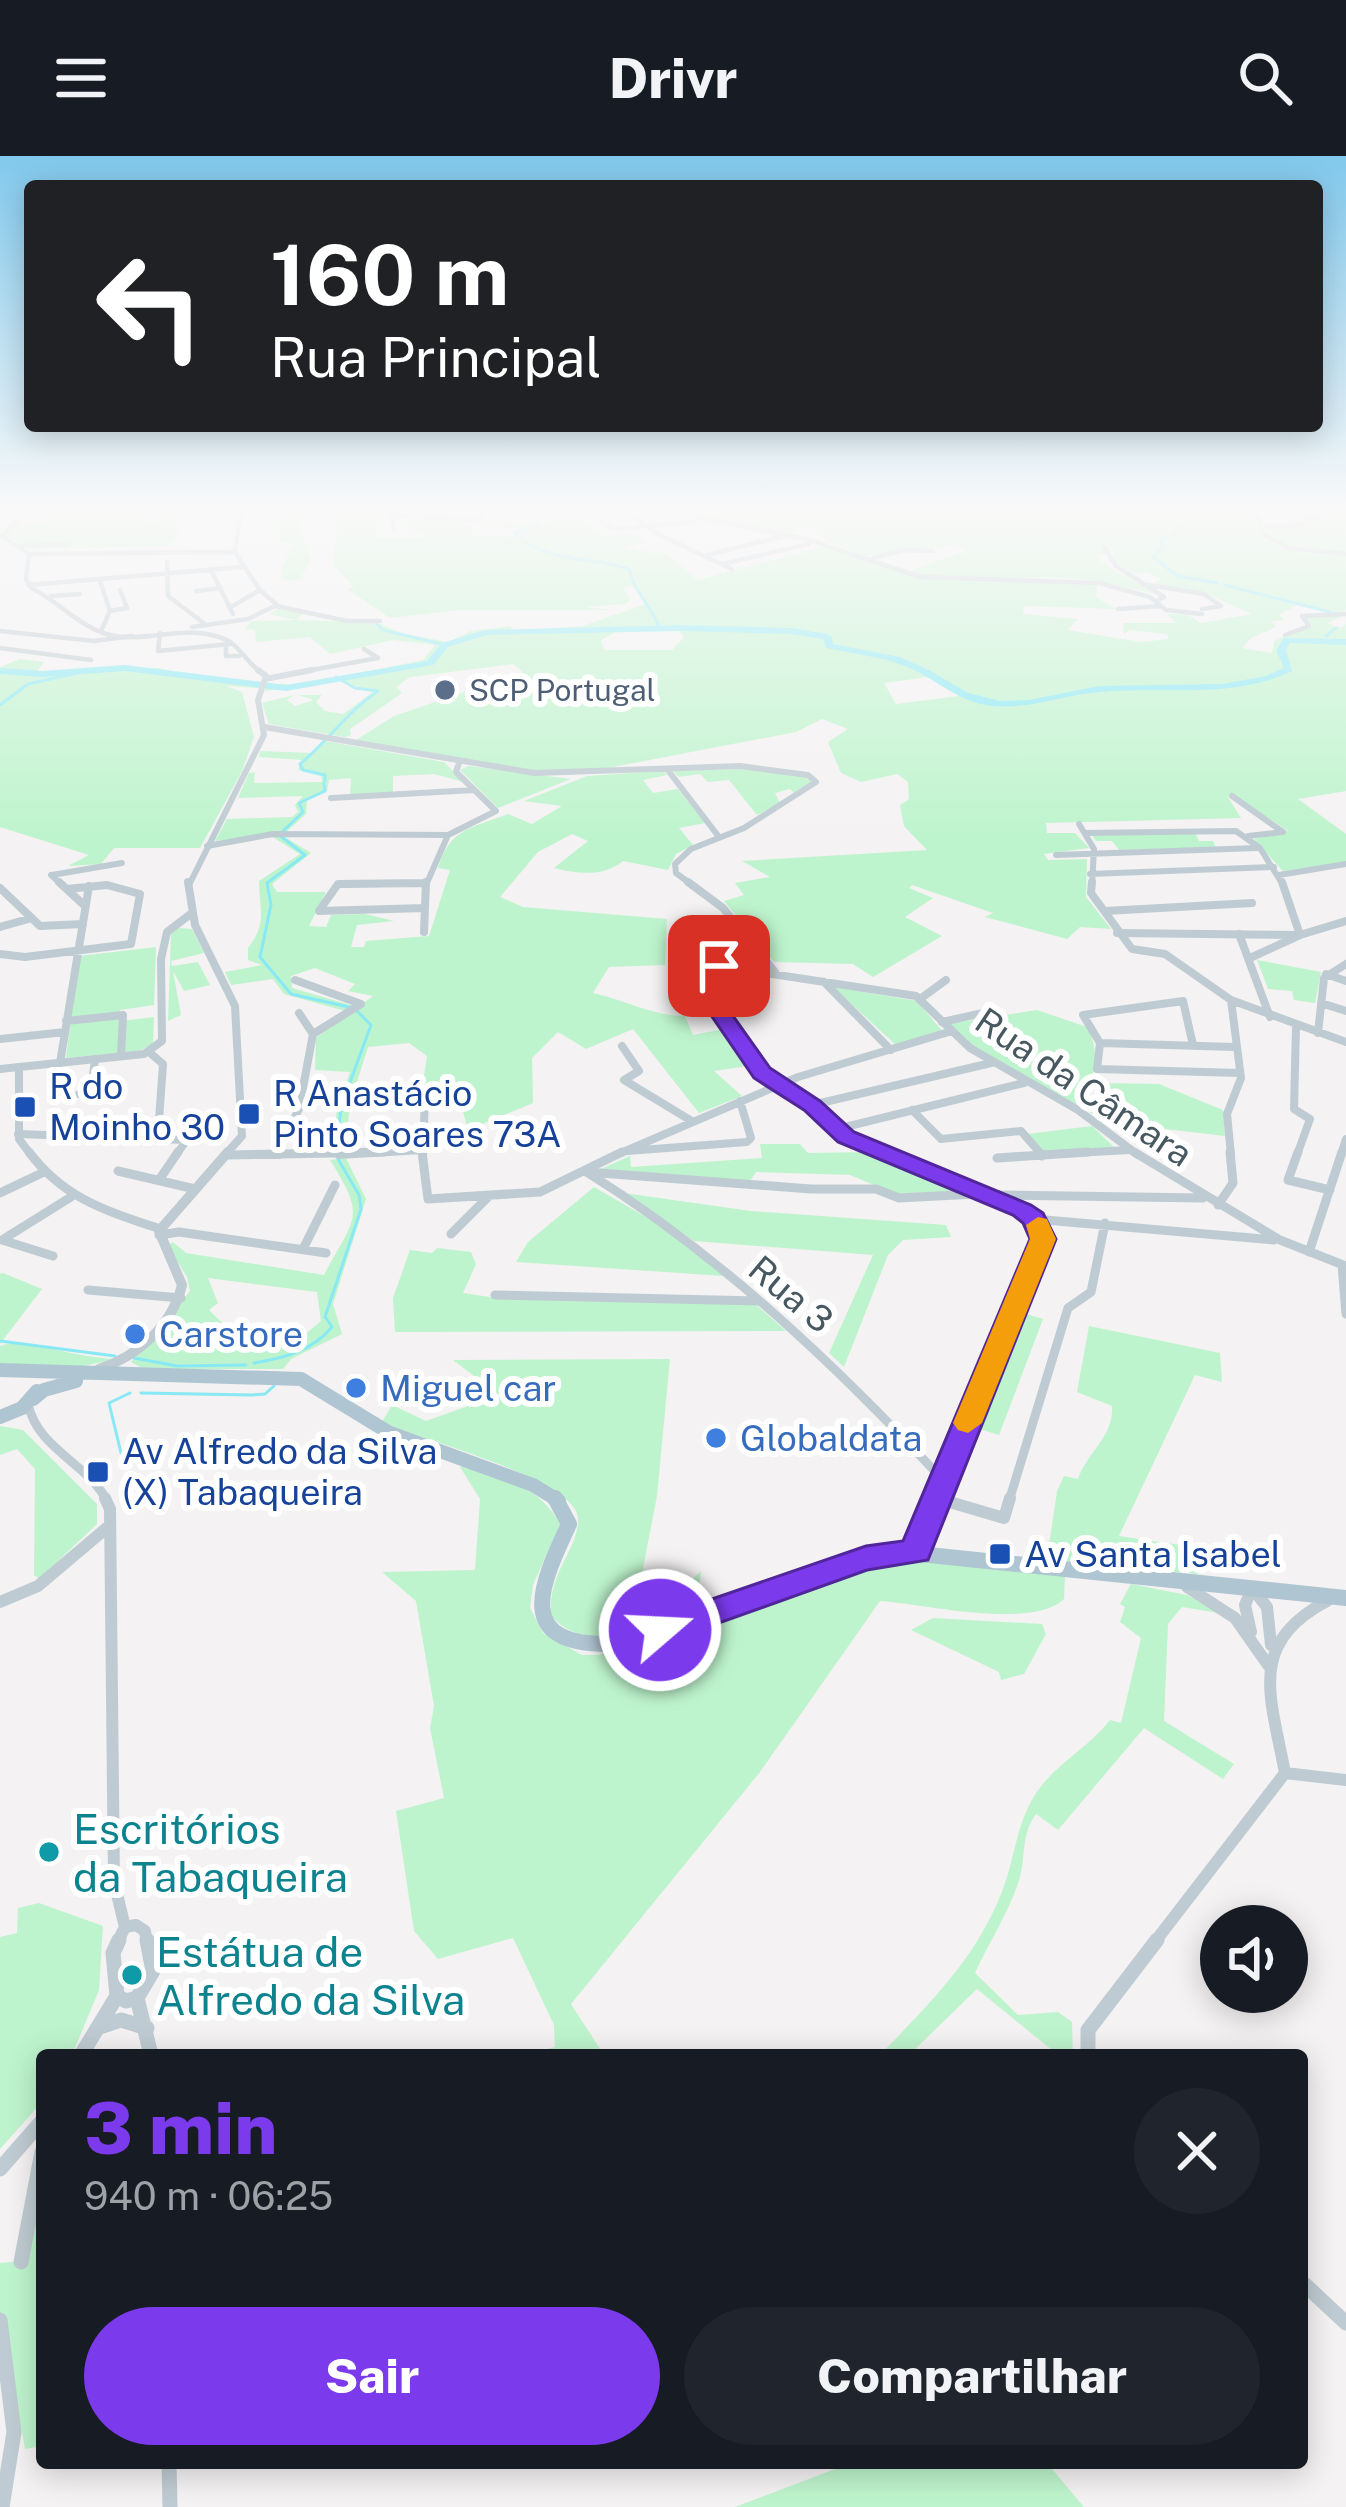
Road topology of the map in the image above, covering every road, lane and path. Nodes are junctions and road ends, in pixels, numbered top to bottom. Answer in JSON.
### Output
{"nodes":[{"id":1,"x":79,"y":616,"type":"edge"},
{"id":2,"x":108,"y":616,"type":"edge"},
{"id":3,"x":194,"y":616,"type":"edge"},
{"id":4,"x":229,"y":616,"type":"edge"},
{"id":5,"x":239,"y":616,"type":"edge"},
{"id":6,"x":258,"y":616,"type":"edge"},
{"id":7,"x":322,"y":616,"type":"edge"},
{"id":8,"x":1308,"y":616,"type":"edge"},
{"id":9,"x":380,"y":621,"type":"dead end"},
{"id":10,"x":226,"y":622,"type":"junction"},
{"id":11,"x":247,"y":622,"type":"junction"},
{"id":12,"x":205,"y":624,"type":"junction"},
{"id":13,"x":100,"y":631,"type":"junction"},
{"id":14,"x":177,"y":631,"type":"junction"},
{"id":15,"x":160,"y":633,"type":"junction"},
{"id":16,"x":0,"y":634,"type":"edge"},
{"id":17,"x":21,"y":634,"type":"junction"},
{"id":18,"x":114,"y":635,"type":"junction"},
{"id":19,"x":1285,"y":635,"type":"dead end"},
{"id":20,"x":133,"y":636,"type":"junction"},
{"id":21,"x":45,"y":637,"type":"junction"},
{"id":22,"x":230,"y":643,"type":"junction"},
{"id":23,"x":66,"y":644,"type":"dead end"},
{"id":24,"x":0,"y":648,"type":"edge"},
{"id":25,"x":364,"y":649,"type":"dead end"},
{"id":26,"x":91,"y":660,"type":"dead end"},
{"id":27,"x":263,"y":684,"type":"junction"},
{"id":28,"x":264,"y":728,"type":"junction"},
{"id":29,"x":459,"y":763,"type":"junction"},
{"id":30,"x":667,"y":769,"type":"junction"},
{"id":31,"x":474,"y":790,"type":"junction"},
{"id":32,"x":1232,"y":796,"type":"dead end"},
{"id":33,"x":331,"y":798,"type":"dead end"},
{"id":34,"x":1079,"y":824,"type":"dead end"},
{"id":35,"x":1085,"y":833,"type":"junction"},
{"id":36,"x":448,"y":835,"type":"junction"},
{"id":37,"x":1247,"y":836,"type":"junction"},
{"id":38,"x":719,"y":837,"type":"junction"},
{"id":39,"x":206,"y":846,"type":"junction"},
{"id":40,"x":1257,"y":848,"type":"junction"},
{"id":41,"x":1094,"y":853,"type":"junction"},
{"id":42,"x":1056,"y":855,"type":"dead end"},
{"id":43,"x":122,"y":862,"type":"dead end"},
{"id":44,"x":1346,"y":864,"type":"edge"},
{"id":45,"x":1191,"y":871,"type":"junction"},
{"id":46,"x":1276,"y":871,"type":"junction"},
{"id":47,"x":1158,"y":872,"type":"junction"},
{"id":48,"x":1090,"y":874,"type":"junction"},
{"id":49,"x":1201,"y":882,"type":"dead end"},
{"id":50,"x":1165,"y":883,"type":"dead end"},
{"id":51,"x":426,"y":884,"type":"junction"},
{"id":52,"x":89,"y":886,"type":"junction"},
{"id":53,"x":0,"y":888,"type":"edge"},
{"id":54,"x":67,"y":889,"type":"junction"},
{"id":55,"x":10,"y":896,"type":"junction"},
{"id":56,"x":0,"y":899,"type":"edge"},
{"id":57,"x":1252,"y":903,"type":"dead end"},
{"id":58,"x":85,"y":906,"type":"junction"},
{"id":59,"x":425,"y":908,"type":"junction"},
{"id":60,"x":1105,"y":910,"type":"junction"},
{"id":61,"x":32,"y":918,"type":"junction"},
{"id":62,"x":189,"y":921,"type":"junction"},
{"id":63,"x":1346,"y":921,"type":"edge"},
{"id":64,"x":83,"y":924,"type":"junction"},
{"id":65,"x":0,"y":927,"type":"edge"},
{"id":66,"x":743,"y":931,"type":"junction"},
{"id":67,"x":424,"y":932,"type":"dead end"},
{"id":68,"x":1117,"y":933,"type":"junction"},
{"id":69,"x":1239,"y":934,"type":"junction"},
{"id":70,"x":1300,"y":935,"type":"junction"},
{"id":71,"x":78,"y":952,"type":"junction"},
{"id":72,"x":0,"y":954,"type":"edge"},
{"id":73,"x":1250,"y":958,"type":"junction"},
{"id":74,"x":1346,"y":964,"type":"edge"},
{"id":75,"x":719,"y":966,"type":"junction"},
{"id":76,"x":775,"y":972,"type":"junction"},
{"id":77,"x":1326,"y":974,"type":"junction"},
{"id":78,"x":295,"y":980,"type":"dead end"},
{"id":79,"x":946,"y":980,"type":"dead end"},
{"id":80,"x":1346,"y":981,"type":"edge"},
{"id":81,"x":824,"y":982,"type":"junction"},
{"id":82,"x":920,"y":999,"type":"junction"},
{"id":83,"x":1231,"y":1000,"type":"junction"},
{"id":84,"x":1321,"y":1003,"type":"junction"},
{"id":85,"x":992,"y":1011,"type":"dead end"},
{"id":86,"x":1346,"y":1011,"type":"edge"},
{"id":87,"x":299,"y":1013,"type":"dead end"},
{"id":88,"x":1270,"y":1017,"type":"junction"},
{"id":89,"x":942,"y":1022,"type":"junction"},
{"id":90,"x":1296,"y":1026,"type":"junction"},
{"id":91,"x":65,"y":1027,"type":"junction"},
{"id":92,"x":952,"y":1031,"type":"junction"},
{"id":93,"x":313,"y":1034,"type":"junction"},
{"id":94,"x":1318,"y":1034,"type":"junction"},
{"id":95,"x":0,"y":1039,"type":"edge"},
{"id":96,"x":1346,"y":1042,"type":"edge"},
{"id":97,"x":1100,"y":1043,"type":"junction"},
{"id":98,"x":1193,"y":1045,"type":"junction"},
{"id":99,"x":622,"y":1046,"type":"dead end"},
{"id":100,"x":1235,"y":1047,"type":"junction"},
{"id":101,"x":890,"y":1050,"type":"junction"},
{"id":102,"x":148,"y":1052,"type":"junction"},
{"id":103,"x":121,"y":1057,"type":"junction"},
{"id":104,"x":95,"y":1059,"type":"junction"},
{"id":105,"x":60,"y":1063,"type":"junction"},
{"id":106,"x":991,"y":1063,"type":"junction"},
{"id":107,"x":19,"y":1067,"type":"junction"},
{"id":108,"x":0,"y":1069,"type":"edge"},
{"id":109,"x":1240,"y":1073,"type":"junction"},
{"id":110,"x":1025,"y":1083,"type":"junction"},
{"id":111,"x":778,"y":1086,"type":"junction"},
{"id":112,"x":79,"y":1094,"type":"dead end"},
{"id":113,"x":425,"y":1095,"type":"dead end"},
{"id":114,"x":740,"y":1101,"type":"junction"},
{"id":115,"x":812,"y":1106,"type":"junction"},
{"id":116,"x":913,"y":1110,"type":"junction"},
{"id":117,"x":159,"y":1120,"type":"dead end"},
{"id":118,"x":690,"y":1120,"type":"junction"},
{"id":119,"x":201,"y":1125,"type":"dead end"},
{"id":120,"x":837,"y":1129,"type":"junction"},
{"id":121,"x":18,"y":1134,"type":"junction"},
{"id":122,"x":1346,"y":1138,"type":"edge"},
{"id":123,"x":187,"y":1140,"type":"junction"},
{"id":124,"x":422,"y":1150,"type":"junction"},
{"id":125,"x":1129,"y":1150,"type":"junction"},
{"id":126,"x":621,"y":1151,"type":"junction"},
{"id":127,"x":227,"y":1155,"type":"junction"},
{"id":128,"x":275,"y":1156,"type":"junction"},
{"id":129,"x":1042,"y":1156,"type":"junction"},
{"id":130,"x":997,"y":1158,"type":"dead end"},
{"id":131,"x":118,"y":1171,"type":"dead end"},
{"id":132,"x":44,"y":1172,"type":"junction"},
{"id":133,"x":585,"y":1172,"type":"junction"},
{"id":134,"x":159,"y":1180,"type":"junction"},
{"id":135,"x":335,"y":1185,"type":"dead end"},
{"id":136,"x":195,"y":1189,"type":"junction"},
{"id":137,"x":1330,"y":1190,"type":"junction"},
{"id":138,"x":0,"y":1193,"type":"edge"},
{"id":139,"x":984,"y":1194,"type":"junction"},
{"id":140,"x":490,"y":1196,"type":"junction"},
{"id":141,"x":71,"y":1197,"type":"junction"},
{"id":142,"x":1203,"y":1198,"type":"junction"},
{"id":143,"x":1218,"y":1205,"type":"junction"},
{"id":144,"x":1237,"y":1217,"type":"junction"},
{"id":145,"x":1034,"y":1219,"type":"junction"},
{"id":146,"x":1106,"y":1223,"type":"junction"},
{"id":147,"x":159,"y":1232,"type":"junction"},
{"id":148,"x":451,"y":1234,"type":"dead end"},
{"id":149,"x":1229,"y":1235,"type":"junction"},
{"id":150,"x":1280,"y":1240,"type":"junction"},
{"id":151,"x":303,"y":1250,"type":"junction"},
{"id":152,"x":1309,"y":1252,"type":"junction"},
{"id":153,"x":326,"y":1253,"type":"dead end"},
{"id":154,"x":53,"y":1256,"type":"dead end"},
{"id":155,"x":1344,"y":1265,"type":"edge"},
{"id":156,"x":88,"y":1290,"type":"dead end"},
{"id":157,"x":495,"y":1295,"type":"dead end"},
{"id":158,"x":181,"y":1298,"type":"junction"},
{"id":159,"x":759,"y":1301,"type":"junction"},
{"id":160,"x":1346,"y":1314,"type":"edge"},
{"id":161,"x":130,"y":1355,"type":"junction"},
{"id":162,"x":0,"y":1370,"type":"edge"},
{"id":163,"x":28,"y":1372,"type":"junction"},
{"id":164,"x":116,"y":1372,"type":"junction"},
{"id":165,"x":140,"y":1372,"type":"junction"},
{"id":166,"x":207,"y":1374,"type":"junction"},
{"id":167,"x":70,"y":1377,"type":"junction"},
{"id":168,"x":30,"y":1401,"type":"junction"},
{"id":169,"x":0,"y":1417,"type":"edge"},
{"id":170,"x":36,"y":1427,"type":"junction"},
{"id":171,"x":943,"y":1480,"type":"junction"},
{"id":172,"x":935,"y":1498,"type":"junction"},
{"id":173,"x":109,"y":1526,"type":"junction"},
{"id":174,"x":917,"y":1552,"type":"junction"},
{"id":175,"x":1171,"y":1580,"type":"junction"},
{"id":176,"x":1252,"y":1588,"type":"junction"},
{"id":177,"x":1341,"y":1598,"type":"edge"},
{"id":178,"x":0,"y":1602,"type":"edge"},
{"id":179,"x":1254,"y":1642,"type":"junction"},
{"id":180,"x":1271,"y":1645,"type":"junction"},
{"id":181,"x":1268,"y":1665,"type":"junction"},
{"id":182,"x":1285,"y":1773,"type":"junction"},
{"id":183,"x":1346,"y":1780,"type":"edge"},
{"id":184,"x":125,"y":1927,"type":"junction"},
{"id":185,"x":117,"y":1996,"type":"junction"},
{"id":186,"x":137,"y":1998,"type":"junction"},
{"id":187,"x":147,"y":2027,"type":"junction"},
{"id":188,"x":97,"y":2028,"type":"junction"},
{"id":189,"x":85,"y":2049,"type":"edge"},
{"id":190,"x":150,"y":2049,"type":"edge"},
{"id":191,"x":1088,"y":2049,"type":"edge"},
{"id":192,"x":36,"y":2128,"type":"edge"},
{"id":193,"x":0,"y":2170,"type":"edge"},
{"id":194,"x":36,"y":2182,"type":"edge"},
{"id":195,"x":20,"y":2262,"type":"dead end"},
{"id":196,"x":1308,"y":2288,"type":"edge"},
{"id":197,"x":0,"y":2320,"type":"edge"},
{"id":198,"x":1346,"y":2323,"type":"edge"},
{"id":199,"x":169,"y":2469,"type":"edge"},
{"id":200,"x":2,"y":2507,"type":"edge"},
{"id":201,"x":170,"y":2507,"type":"edge"}],
"edges":[{"from":1,"to":13,"type":"street"},
{"from":2,"to":13,"type":"street"},
{"from":3,"to":12,"type":"street"},
{"from":4,"to":10,"type":"street"},
{"from":5,"to":11,"type":"street"},
{"from":6,"to":11,"type":"street"},
{"from":7,"to":9,"type":"street"},
{"from":8,"to":19,"type":"street"},
{"from":10,"to":11,"type":"street"},
{"from":10,"to":12,"type":"street"},
{"from":12,"to":14,"type":"street"},
{"from":13,"to":18,"type":"street"},
{"from":14,"to":15,"type":"street"},
{"from":14,"to":22,"type":"street"},
{"from":15,"to":20,"type":"street"},
{"from":15,"to":22,"type":"street"},
{"from":16,"to":17,"type":"street"},
{"from":17,"to":18,"type":"street"},
{"from":17,"to":21,"type":"street"},
{"from":18,"to":20,"type":"street"},
{"from":20,"to":21,"type":"street"},
{"from":21,"to":23,"type":"street"},
{"from":22,"to":27,"type":"street"},
{"from":24,"to":26,"type":"street"},
{"from":25,"to":27,"type":"street"},
{"from":27,"to":28,"type":"street"},
{"from":28,"to":29,"type":"street"},
{"from":28,"to":39,"type":"street"},
{"from":29,"to":30,"type":"street"},
{"from":29,"to":31,"type":"street"},
{"from":30,"to":38,"type":"street"},
{"from":30,"to":38,"type":"street"},
{"from":31,"to":33,"type":"street"},
{"from":31,"to":36,"type":"street"},
{"from":32,"to":37,"type":"street"},
{"from":34,"to":35,"type":"street"},
{"from":35,"to":37,"type":"street"},
{"from":35,"to":41,"type":"street"},
{"from":36,"to":39,"type":"street"},
{"from":36,"to":51,"type":"street"},
{"from":37,"to":40,"type":"street"},
{"from":38,"to":66,"type":"street"},
{"from":39,"to":62,"type":"street"},
{"from":40,"to":41,"type":"street"},
{"from":40,"to":46,"type":"street"},
{"from":41,"to":42,"type":"street"},
{"from":41,"to":48,"type":"street"},
{"from":43,"to":54,"type":"street"},
{"from":44,"to":46,"type":"street"},
{"from":45,"to":46,"type":"street"},
{"from":45,"to":47,"type":"street"},
{"from":45,"to":49,"type":"street"},
{"from":46,"to":70,"type":"street"},
{"from":47,"to":48,"type":"street"},
{"from":47,"to":50,"type":"street"},
{"from":48,"to":60,"type":"street"},
{"from":51,"to":59,"type":"street"},
{"from":51,"to":59,"type":"street"},
{"from":52,"to":54,"type":"street"},
{"from":52,"to":58,"type":"street"},
{"from":52,"to":71,"type":"street"},
{"from":53,"to":55,"type":"street"},
{"from":54,"to":58,"type":"street"},
{"from":55,"to":56,"type":"street"},
{"from":55,"to":61,"type":"street"},
{"from":57,"to":60,"type":"street"},
{"from":58,"to":64,"type":"street"},
{"from":59,"to":67,"type":"street"},
{"from":60,"to":68,"type":"street"},
{"from":61,"to":64,"type":"street"},
{"from":61,"to":65,"type":"street"},
{"from":62,"to":102,"type":"street"},
{"from":62,"to":127,"type":"street"},
{"from":63,"to":70,"type":"street"},
{"from":64,"to":71,"type":"street"},
{"from":66,"to":75,"type":"street"},
{"from":66,"to":76,"type":"street"},
{"from":68,"to":69,"type":"street"},
{"from":68,"to":83,"type":"street"},
{"from":69,"to":70,"type":"street"},
{"from":69,"to":73,"type":"street"},
{"from":70,"to":73,"type":"street"},
{"from":71,"to":72,"type":"street"},
{"from":71,"to":91,"type":"street"},
{"from":73,"to":88,"type":"street"},
{"from":74,"to":77,"type":"street"},
{"from":75,"to":76,"type":"street"},
{"from":75,"to":111,"type":"street"},
{"from":76,"to":81,"type":"street"},
{"from":77,"to":80,"type":"street"},
{"from":77,"to":84,"type":"street"},
{"from":78,"to":93,"type":"street"},
{"from":79,"to":82,"type":"street"},
{"from":81,"to":82,"type":"street"},
{"from":81,"to":101,"type":"street"},
{"from":82,"to":89,"type":"street","name":"Rua da Câmara"},
{"from":83,"to":88,"type":"street"},
{"from":83,"to":100,"type":"street"},
{"from":84,"to":86,"type":"street"},
{"from":84,"to":94,"type":"street"},
{"from":85,"to":89,"type":"street"},
{"from":87,"to":93,"type":"street"},
{"from":88,"to":90,"type":"street"},
{"from":89,"to":92,"type":"street","name":"Rua da Câmara"},
{"from":90,"to":94,"type":"street"},
{"from":90,"to":137,"type":"street"},
{"from":91,"to":95,"type":"street"},
{"from":91,"to":103,"type":"street"},
{"from":91,"to":105,"type":"street"},
{"from":92,"to":101,"type":"street"},
{"from":92,"to":106,"type":"street","name":"Rua da Câmara"},
{"from":93,"to":128,"type":"street"},
{"from":94,"to":96,"type":"street"},
{"from":97,"to":98,"type":"street"},
{"from":97,"to":98,"type":"street"},
{"from":97,"to":109,"type":"street"},
{"from":98,"to":100,"type":"street"},
{"from":99,"to":118,"type":"street"},
{"from":100,"to":109,"type":"street"},
{"from":101,"to":111,"type":"street"},
{"from":102,"to":103,"type":"street"},
{"from":102,"to":117,"type":"street"},
{"from":103,"to":104,"type":"street"},
{"from":104,"to":105,"type":"street"},
{"from":104,"to":112,"type":"street"},
{"from":105,"to":107,"type":"street"},
{"from":106,"to":110,"type":"street","name":"Rua da Câmara"},
{"from":106,"to":115,"type":"street"},
{"from":107,"to":108,"type":"street"},
{"from":107,"to":121,"type":"street"},
{"from":109,"to":143,"type":"street"},
{"from":110,"to":116,"type":"street"},
{"from":110,"to":125,"type":"street","name":"Rua da Câmara"},
{"from":111,"to":114,"type":"street"},
{"from":111,"to":115,"type":"street"},
{"from":113,"to":124,"type":"street"},
{"from":114,"to":118,"type":"street"},
{"from":114,"to":126,"type":"street"},
{"from":115,"to":120,"type":"street"},
{"from":116,"to":120,"type":"street"},
{"from":116,"to":129,"type":"street"},
{"from":118,"to":126,"type":"street"},
{"from":119,"to":123,"type":"street"},
{"from":120,"to":139,"type":"street"},
{"from":121,"to":123,"type":"street"},
{"from":121,"to":132,"type":"street"},
{"from":122,"to":137,"type":"street"},
{"from":123,"to":134,"type":"street"},
{"from":124,"to":128,"type":"street"},
{"from":124,"to":140,"type":"street"},
{"from":125,"to":129,"type":"street"},
{"from":125,"to":142,"type":"street","name":"Rua da Câmara"},
{"from":126,"to":133,"type":"street"},
{"from":127,"to":128,"type":"street"},
{"from":127,"to":136,"type":"street"},
{"from":129,"to":130,"type":"street"},
{"from":131,"to":134,"type":"street"},
{"from":132,"to":138,"type":"street"},
{"from":132,"to":141,"type":"street"},
{"from":133,"to":139,"type":"street"},
{"from":133,"to":140,"type":"street"},
{"from":133,"to":159,"type":"street","name":"Rua 3"},
{"from":134,"to":136,"type":"street"},
{"from":135,"to":151,"type":"street"},
{"from":136,"to":147,"type":"street"},
{"from":137,"to":152,"type":"street"},
{"from":139,"to":142,"type":"street"},
{"from":139,"to":145,"type":"street"},
{"from":140,"to":148,"type":"street"},
{"from":141,"to":147,"type":"street"},
{"from":141,"to":154,"type":"street"},
{"from":142,"to":143,"type":"street","name":"Rua da Câmara"},
{"from":143,"to":144,"type":"street","name":"Rua da Câmara"},
{"from":144,"to":149,"type":"street"},
{"from":144,"to":150,"type":"street","name":"Rua da Câmara"},
{"from":145,"to":146,"type":"street"},
{"from":145,"to":171,"type":"street"},
{"from":146,"to":149,"type":"street"},
{"from":146,"to":172,"type":"street"},
{"from":147,"to":151,"type":"street"},
{"from":147,"to":158,"type":"street"},
{"from":149,"to":150,"type":"street"},
{"from":150,"to":152,"type":"street","name":"Rua da Câmara"},
{"from":151,"to":153,"type":"street"},
{"from":152,"to":155,"type":"street","name":"Rua da Câmara"},
{"from":155,"to":160,"type":"street"},
{"from":156,"to":158,"type":"street"},
{"from":157,"to":159,"type":"street"},
{"from":158,"to":161,"type":"street"},
{"from":159,"to":171,"type":"street","name":"Rua 3"},
{"from":161,"to":164,"type":"street"},
{"from":161,"to":165,"type":"street"},
{"from":161,"to":167,"type":"street"},
{"from":162,"to":163,"type":"main road"},
{"from":163,"to":167,"type":"main road"},
{"from":163,"to":168,"type":"main road"},
{"from":164,"to":165,"type":"main road"},
{"from":164,"to":167,"type":"main road"},
{"from":165,"to":166,"type":"main road"},
{"from":166,"to":167,"type":"main road"},
{"from":166,"to":174,"type":"main road"},
{"from":167,"to":168,"type":"main road"},
{"from":168,"to":169,"type":"main road"},
{"from":168,"to":170,"type":"street"},
{"from":169,"to":170,"type":"street"},
{"from":170,"to":173,"type":"street"},
{"from":171,"to":172,"type":"street"},
{"from":172,"to":174,"type":"street"},
{"from":173,"to":178,"type":"street"},
{"from":173,"to":184,"type":"street"},
{"from":174,"to":175,"type":"main road"},
{"from":175,"to":176,"type":"main road"},
{"from":175,"to":179,"type":"street"},
{"from":176,"to":177,"type":"main road"},
{"from":176,"to":179,"type":"street"},
{"from":176,"to":180,"type":"street"},
{"from":177,"to":180,"type":"street"},
{"from":179,"to":181,"type":"street"},
{"from":180,"to":181,"type":"street"},
{"from":181,"to":182,"type":"street"},
{"from":182,"to":183,"type":"street"},
{"from":182,"to":191,"type":"street"},
{"from":184,"to":185,"type":"street"},
{"from":184,"to":186,"type":"street"},
{"from":185,"to":186,"type":"street"},
{"from":185,"to":188,"type":"street"},
{"from":186,"to":187,"type":"street"},
{"from":187,"to":188,"type":"street"},
{"from":187,"to":190,"type":"street"},
{"from":188,"to":189,"type":"street"},
{"from":192,"to":193,"type":"street"},
{"from":194,"to":195,"type":"street"},
{"from":196,"to":198,"type":"street"},
{"from":197,"to":200,"type":"street"},
{"from":199,"to":201,"type":"street"}]}
